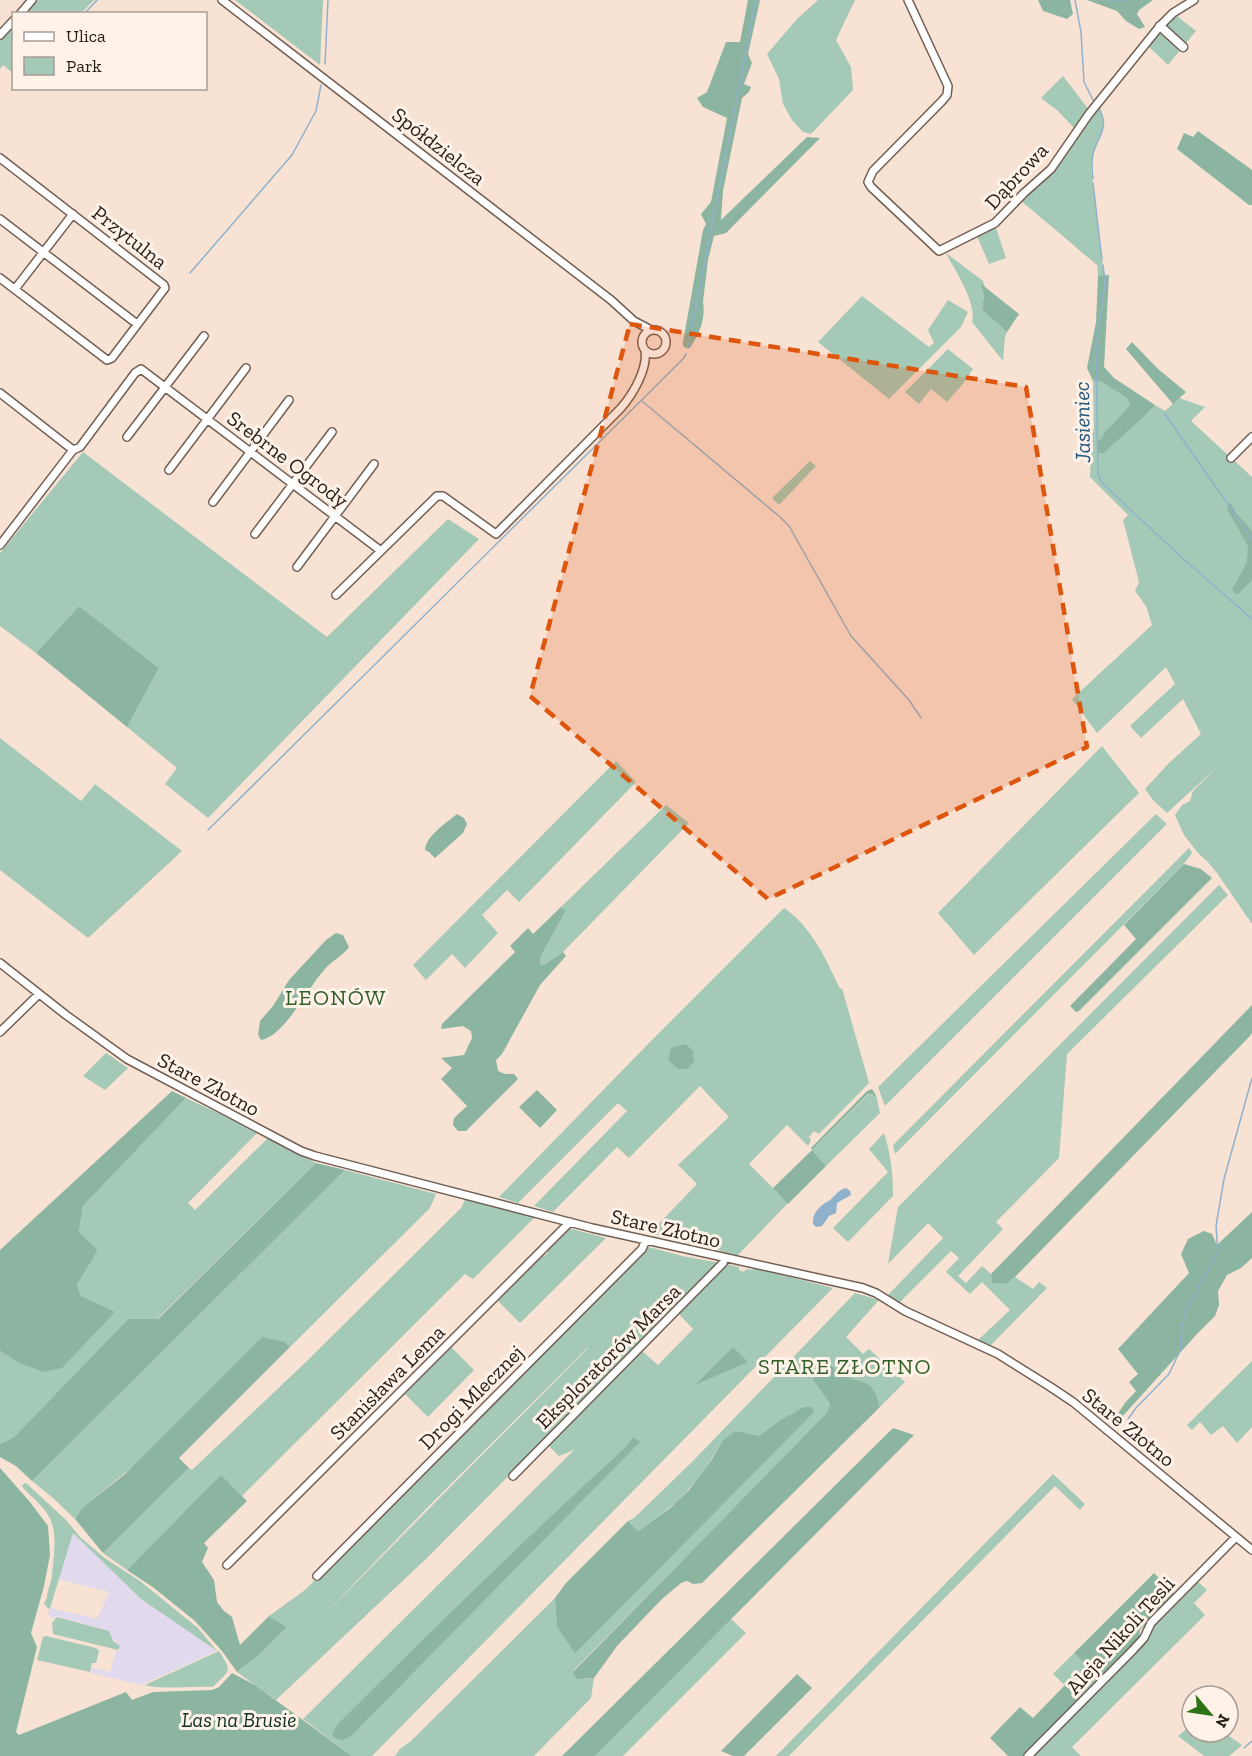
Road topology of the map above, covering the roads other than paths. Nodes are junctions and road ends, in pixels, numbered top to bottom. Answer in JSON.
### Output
{"nodes":[{"id":1,"x":32,"y":0,"type":"edge"},
{"id":2,"x":222,"y":0,"type":"edge"},
{"id":3,"x":908,"y":0,"type":"edge"},
{"id":4,"x":1194,"y":0,"type":"edge"},
{"id":5,"x":22,"y":12,"type":"edge"},
{"id":6,"x":12,"y":22,"type":"edge"},
{"id":7,"x":1160,"y":26,"type":"junction"},
{"id":8,"x":0,"y":35,"type":"edge"},
{"id":9,"x":1183,"y":47,"type":"dead end"},
{"id":10,"x":0,"y":158,"type":"edge"},
{"id":11,"x":73,"y":214,"type":"junction"},
{"id":12,"x":0,"y":219,"type":"edge"},
{"id":13,"x":44,"y":252,"type":"junction"},
{"id":14,"x":0,"y":278,"type":"edge"},
{"id":15,"x":15,"y":290,"type":"junction"},
{"id":16,"x":634,"y":321,"type":"junction"},
{"id":17,"x":137,"y":324,"type":"junction"},
{"id":18,"x":651,"y":330,"type":"junction"},
{"id":19,"x":204,"y":336,"type":"dead end"},
{"id":20,"x":643,"y":337,"type":"junction"},
{"id":21,"x":645,"y":350,"type":"junction"},
{"id":22,"x":654,"y":354,"type":"junction"},
{"id":23,"x":645,"y":362,"type":"junction"},
{"id":24,"x":246,"y":368,"type":"dead end"},
{"id":25,"x":165,"y":387,"type":"junction"},
{"id":26,"x":0,"y":393,"type":"edge"},
{"id":27,"x":289,"y":400,"type":"dead end"},
{"id":28,"x":207,"y":418,"type":"junction"},
{"id":29,"x":332,"y":432,"type":"dead end"},
{"id":30,"x":127,"y":437,"type":"dead end"},
{"id":31,"x":1252,"y":437,"type":"edge"},
{"id":32,"x":73,"y":450,"type":"junction"},
{"id":33,"x":251,"y":452,"type":"junction"},
{"id":34,"x":1231,"y":458,"type":"dead end"},
{"id":35,"x":374,"y":464,"type":"dead end"},
{"id":36,"x":169,"y":470,"type":"dead end"},
{"id":37,"x":292,"y":483,"type":"junction"},
{"id":38,"x":213,"y":502,"type":"dead end"},
{"id":39,"x":335,"y":516,"type":"junction"},
{"id":40,"x":255,"y":534,"type":"dead end"},
{"id":41,"x":1,"y":542,"type":"edge"},
{"id":42,"x":381,"y":551,"type":"junction"},
{"id":43,"x":297,"y":567,"type":"dead end"},
{"id":44,"x":336,"y":595,"type":"dead end"},
{"id":45,"x":0,"y":963,"type":"edge"},
{"id":46,"x":40,"y":994,"type":"junction"},
{"id":47,"x":0,"y":1032,"type":"edge"},
{"id":48,"x":570,"y":1222,"type":"junction"},
{"id":49,"x":646,"y":1240,"type":"junction"},
{"id":50,"x":725,"y":1258,"type":"junction"},
{"id":51,"x":513,"y":1476,"type":"dead end"},
{"id":52,"x":1236,"y":1537,"type":"junction"},
{"id":53,"x":1252,"y":1550,"type":"edge"},
{"id":54,"x":227,"y":1564,"type":"dead end"},
{"id":55,"x":317,"y":1576,"type":"dead end"},
{"id":56,"x":1028,"y":1756,"type":"edge"}],
"edges":[{"from":1,"to":5,"type":"street"},
{"from":2,"to":16,"type":"street","name":"Spółdzielcza"},
{"from":3,"to":7,"type":"street","name":"Dąbrowa"},
{"from":4,"to":7,"type":"street","name":"Dąbrowa"},
{"from":6,"to":8,"type":"street"},
{"from":7,"to":9,"type":"street"},
{"from":10,"to":11,"type":"street","name":"Przytulna"},
{"from":11,"to":13,"type":"street"},
{"from":11,"to":17,"type":"street","name":"Przytulna"},
{"from":12,"to":13,"type":"street"},
{"from":13,"to":15,"type":"street"},
{"from":13,"to":17,"type":"street"},
{"from":14,"to":15,"type":"street"},
{"from":15,"to":17,"type":"street","name":"Przytulna"},
{"from":16,"to":18,"type":"street"},
{"from":16,"to":20,"type":"street"},
{"from":18,"to":20,"type":"street"},
{"from":18,"to":22,"type":"street"},
{"from":19,"to":25,"type":"street"},
{"from":20,"to":21,"type":"street"},
{"from":21,"to":22,"type":"street"},
{"from":21,"to":23,"type":"street"},
{"from":22,"to":23,"type":"street"},
{"from":23,"to":42,"type":"street"},
{"from":24,"to":28,"type":"street"},
{"from":25,"to":28,"type":"street","name":"Srebrne Ogrody"},
{"from":25,"to":30,"type":"street"},
{"from":25,"to":32,"type":"street","name":"Srebrne Ogrody"},
{"from":26,"to":32,"type":"street"},
{"from":27,"to":33,"type":"street"},
{"from":28,"to":33,"type":"street","name":"Srebrne Ogrody"},
{"from":28,"to":36,"type":"street"},
{"from":29,"to":37,"type":"street"},
{"from":31,"to":34,"type":"street"},
{"from":32,"to":41,"type":"street"},
{"from":33,"to":37,"type":"street","name":"Srebrne Ogrody"},
{"from":33,"to":38,"type":"street"},
{"from":35,"to":39,"type":"street"},
{"from":37,"to":39,"type":"street","name":"Srebrne Ogrody"},
{"from":37,"to":40,"type":"street"},
{"from":39,"to":42,"type":"street","name":"Srebrne Ogrody"},
{"from":39,"to":43,"type":"street"},
{"from":42,"to":44,"type":"street"},
{"from":45,"to":46,"type":"street","name":"Stare Złotno"},
{"from":46,"to":47,"type":"street"},
{"from":46,"to":48,"type":"street","name":"Stare Złotno"},
{"from":48,"to":49,"type":"street","name":"Stare Złotno"},
{"from":48,"to":54,"type":"street","name":"Stanisława Lema"},
{"from":49,"to":50,"type":"street","name":"Stare Złotno"},
{"from":49,"to":55,"type":"street","name":"Drogi Mlecznej"},
{"from":50,"to":51,"type":"street","name":"Eksploratorów Marsa"},
{"from":50,"to":52,"type":"street","name":"Stare Złotno"},
{"from":52,"to":53,"type":"street","name":"Stare Złotno"},
{"from":52,"to":56,"type":"street","name":"Aleja Nikoli Tesli"}]}
